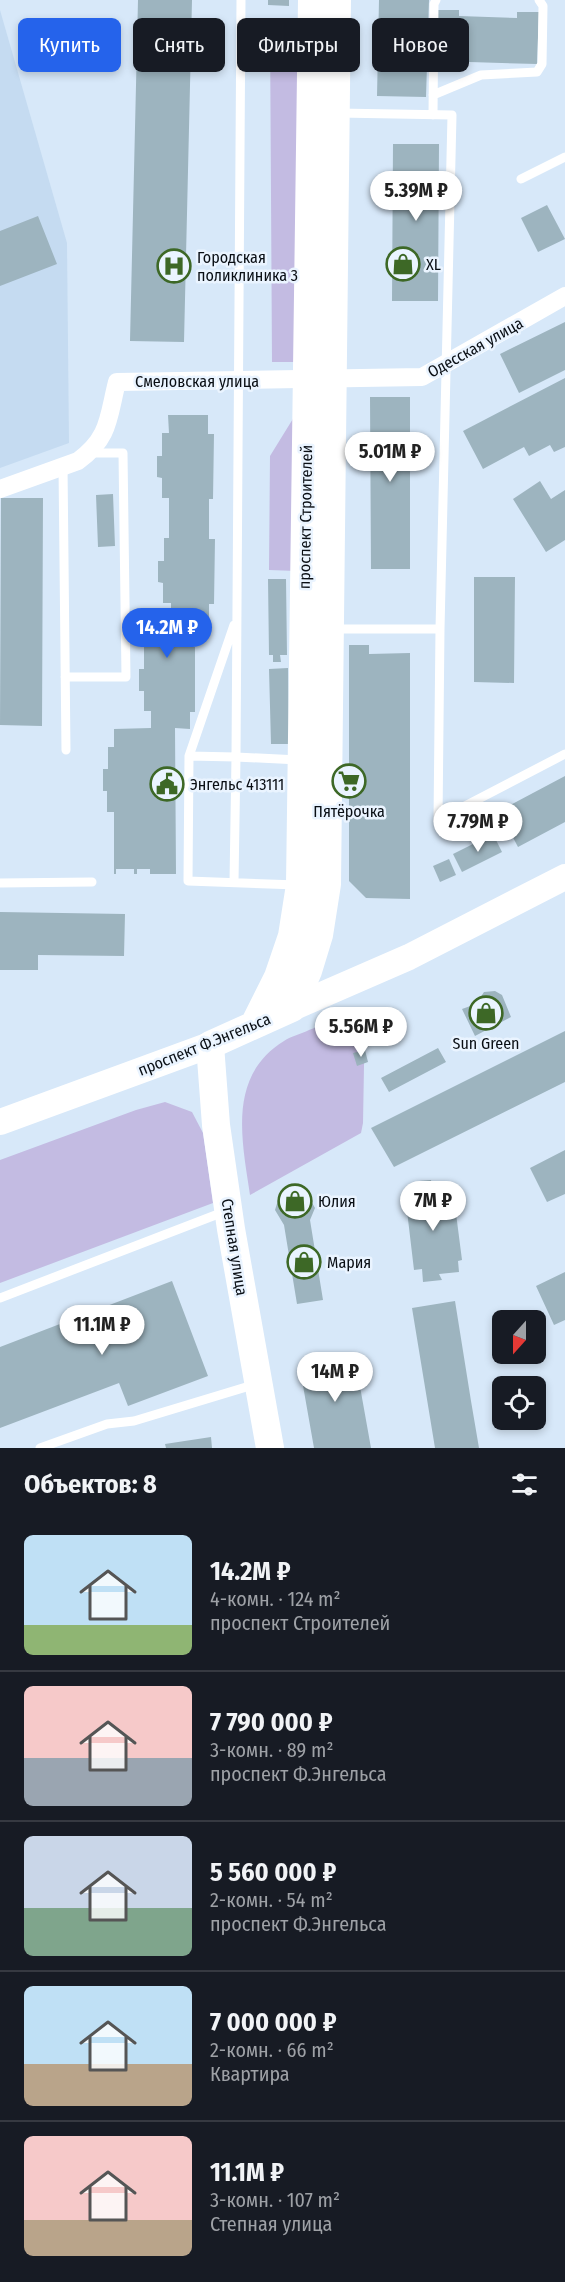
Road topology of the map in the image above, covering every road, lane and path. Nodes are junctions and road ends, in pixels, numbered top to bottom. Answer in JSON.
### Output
{"nodes":[{"id":1,"x":241,"y":0,"type":"edge"},
{"id":2,"x":312,"y":0,"type":"edge"},
{"id":3,"x":338,"y":0,"type":"edge"},
{"id":4,"x":436,"y":0,"type":"edge"},
{"id":5,"x":539,"y":0,"type":"edge"},
{"id":6,"x":433,"y":95,"type":"junction"},
{"id":7,"x":336,"y":113,"type":"junction"},
{"id":8,"x":432,"y":115,"type":"junction"},
{"id":9,"x":565,"y":157,"type":"edge"},
{"id":10,"x":521,"y":179,"type":"dead end"},
{"id":11,"x":565,"y":296,"type":"edge"},
{"id":12,"x":445,"y":364,"type":"junction"},
{"id":13,"x":320,"y":379,"type":"junction"},
{"id":14,"x":239,"y":381,"type":"junction"},
{"id":15,"x":88,"y":453,"type":"junction"},
{"id":16,"x":63,"y":466,"type":"junction"},
{"id":17,"x":0,"y":489,"type":"edge"},
{"id":18,"x":237,"y":615,"type":"junction"},
{"id":19,"x":330,"y":629,"type":"junction"},
{"id":20,"x":440,"y":629,"type":"junction"},
{"id":21,"x":65,"y":677,"type":"junction"},
{"id":22,"x":66,"y":750,"type":"dead end"},
{"id":23,"x":565,"y":754,"type":"edge"},
{"id":24,"x":189,"y":756,"type":"junction"},
{"id":25,"x":236,"y":757,"type":"junction"},
{"id":26,"x":302,"y":760,"type":"junction"},
{"id":27,"x":565,"y":877,"type":"edge"},
{"id":28,"x":92,"y":882,"type":"dead end"},
{"id":29,"x":234,"y":882,"type":"junction"},
{"id":30,"x":0,"y":884,"type":"edge"},
{"id":31,"x":300,"y":885,"type":"junction"},
{"id":32,"x":292,"y":1008,"type":"junction"},
{"id":33,"x":254,"y":1025,"type":"junction"},
{"id":34,"x":210,"y":1045,"type":"junction"},
{"id":35,"x":0,"y":1122,"type":"edge"},
{"id":36,"x":229,"y":1210,"type":"junction"},
{"id":37,"x":0,"y":1298,"type":"edge"},
{"id":38,"x":258,"y":1383,"type":"junction"},
{"id":39,"x":40,"y":1448,"type":"edge"},
{"id":40,"x":270,"y":1448,"type":"edge"}],
"edges":[{"from":1,"to":14,"type":"lane"},
{"from":2,"to":13,"type":"main road","name":"проспект Строителей"},
{"from":3,"to":7,"type":"main road","name":"проспект Строителей"},
{"from":4,"to":6,"type":"lane"},
{"from":5,"to":6,"type":"lane"},
{"from":6,"to":8,"type":"lane"},
{"from":7,"to":8,"type":"lane"},
{"from":7,"to":13,"type":"main road","name":"проспект Строителей"},
{"from":8,"to":12,"type":"lane"},
{"from":9,"to":10,"type":"lane"},
{"from":11,"to":12,"type":"street","name":"Одесская улица"},
{"from":12,"to":13,"type":"street","name":"Одесская улица"},
{"from":12,"to":20,"type":"lane"},
{"from":13,"to":14,"type":"street","name":"Смеловская улица"},
{"from":13,"to":19,"type":"main road","name":"проспект Строителей"},
{"from":13,"to":26,"type":"main road","name":"проспект Строителей"},
{"from":14,"to":15,"type":"street","name":"Смеловская улица"},
{"from":14,"to":18,"type":"lane"},
{"from":15,"to":16,"type":"street","name":"Смеловская улица"},
{"from":15,"to":21,"type":"lane"},
{"from":16,"to":17,"type":"street","name":"Смеловская улица"},
{"from":16,"to":21,"type":"lane"},
{"from":18,"to":24,"type":"lane"},
{"from":18,"to":25,"type":"lane"},
{"from":19,"to":20,"type":"lane"},
{"from":19,"to":32,"type":"main road","name":"проспект Строителей"},
{"from":20,"to":23,"type":"lane"},
{"from":21,"to":22,"type":"lane"},
{"from":24,"to":25,"type":"lane"},
{"from":24,"to":29,"type":"lane"},
{"from":25,"to":26,"type":"lane"},
{"from":25,"to":29,"type":"lane"},
{"from":26,"to":31,"type":"main road","name":"проспект Строителей"},
{"from":27,"to":32,"type":"street","name":"проспект Ф.Энгельса"},
{"from":28,"to":30,"type":"lane"},
{"from":29,"to":31,"type":"lane"},
{"from":31,"to":33,"type":"main road","name":"проспект Строителей"},
{"from":32,"to":33,"type":"main road","name":"проспект Ф.Энгельса"},
{"from":33,"to":34,"type":"main road","name":"проспект Ф.Энгельса"},
{"from":34,"to":35,"type":"street","name":"проспект Ф.Энгельса"},
{"from":34,"to":36,"type":"main road","name":"Степная улица"},
{"from":36,"to":37,"type":"lane"},
{"from":36,"to":38,"type":"main road","name":"Степная улица"},
{"from":38,"to":39,"type":"lane"},
{"from":38,"to":40,"type":"main road","name":"Степная улица"}]}
